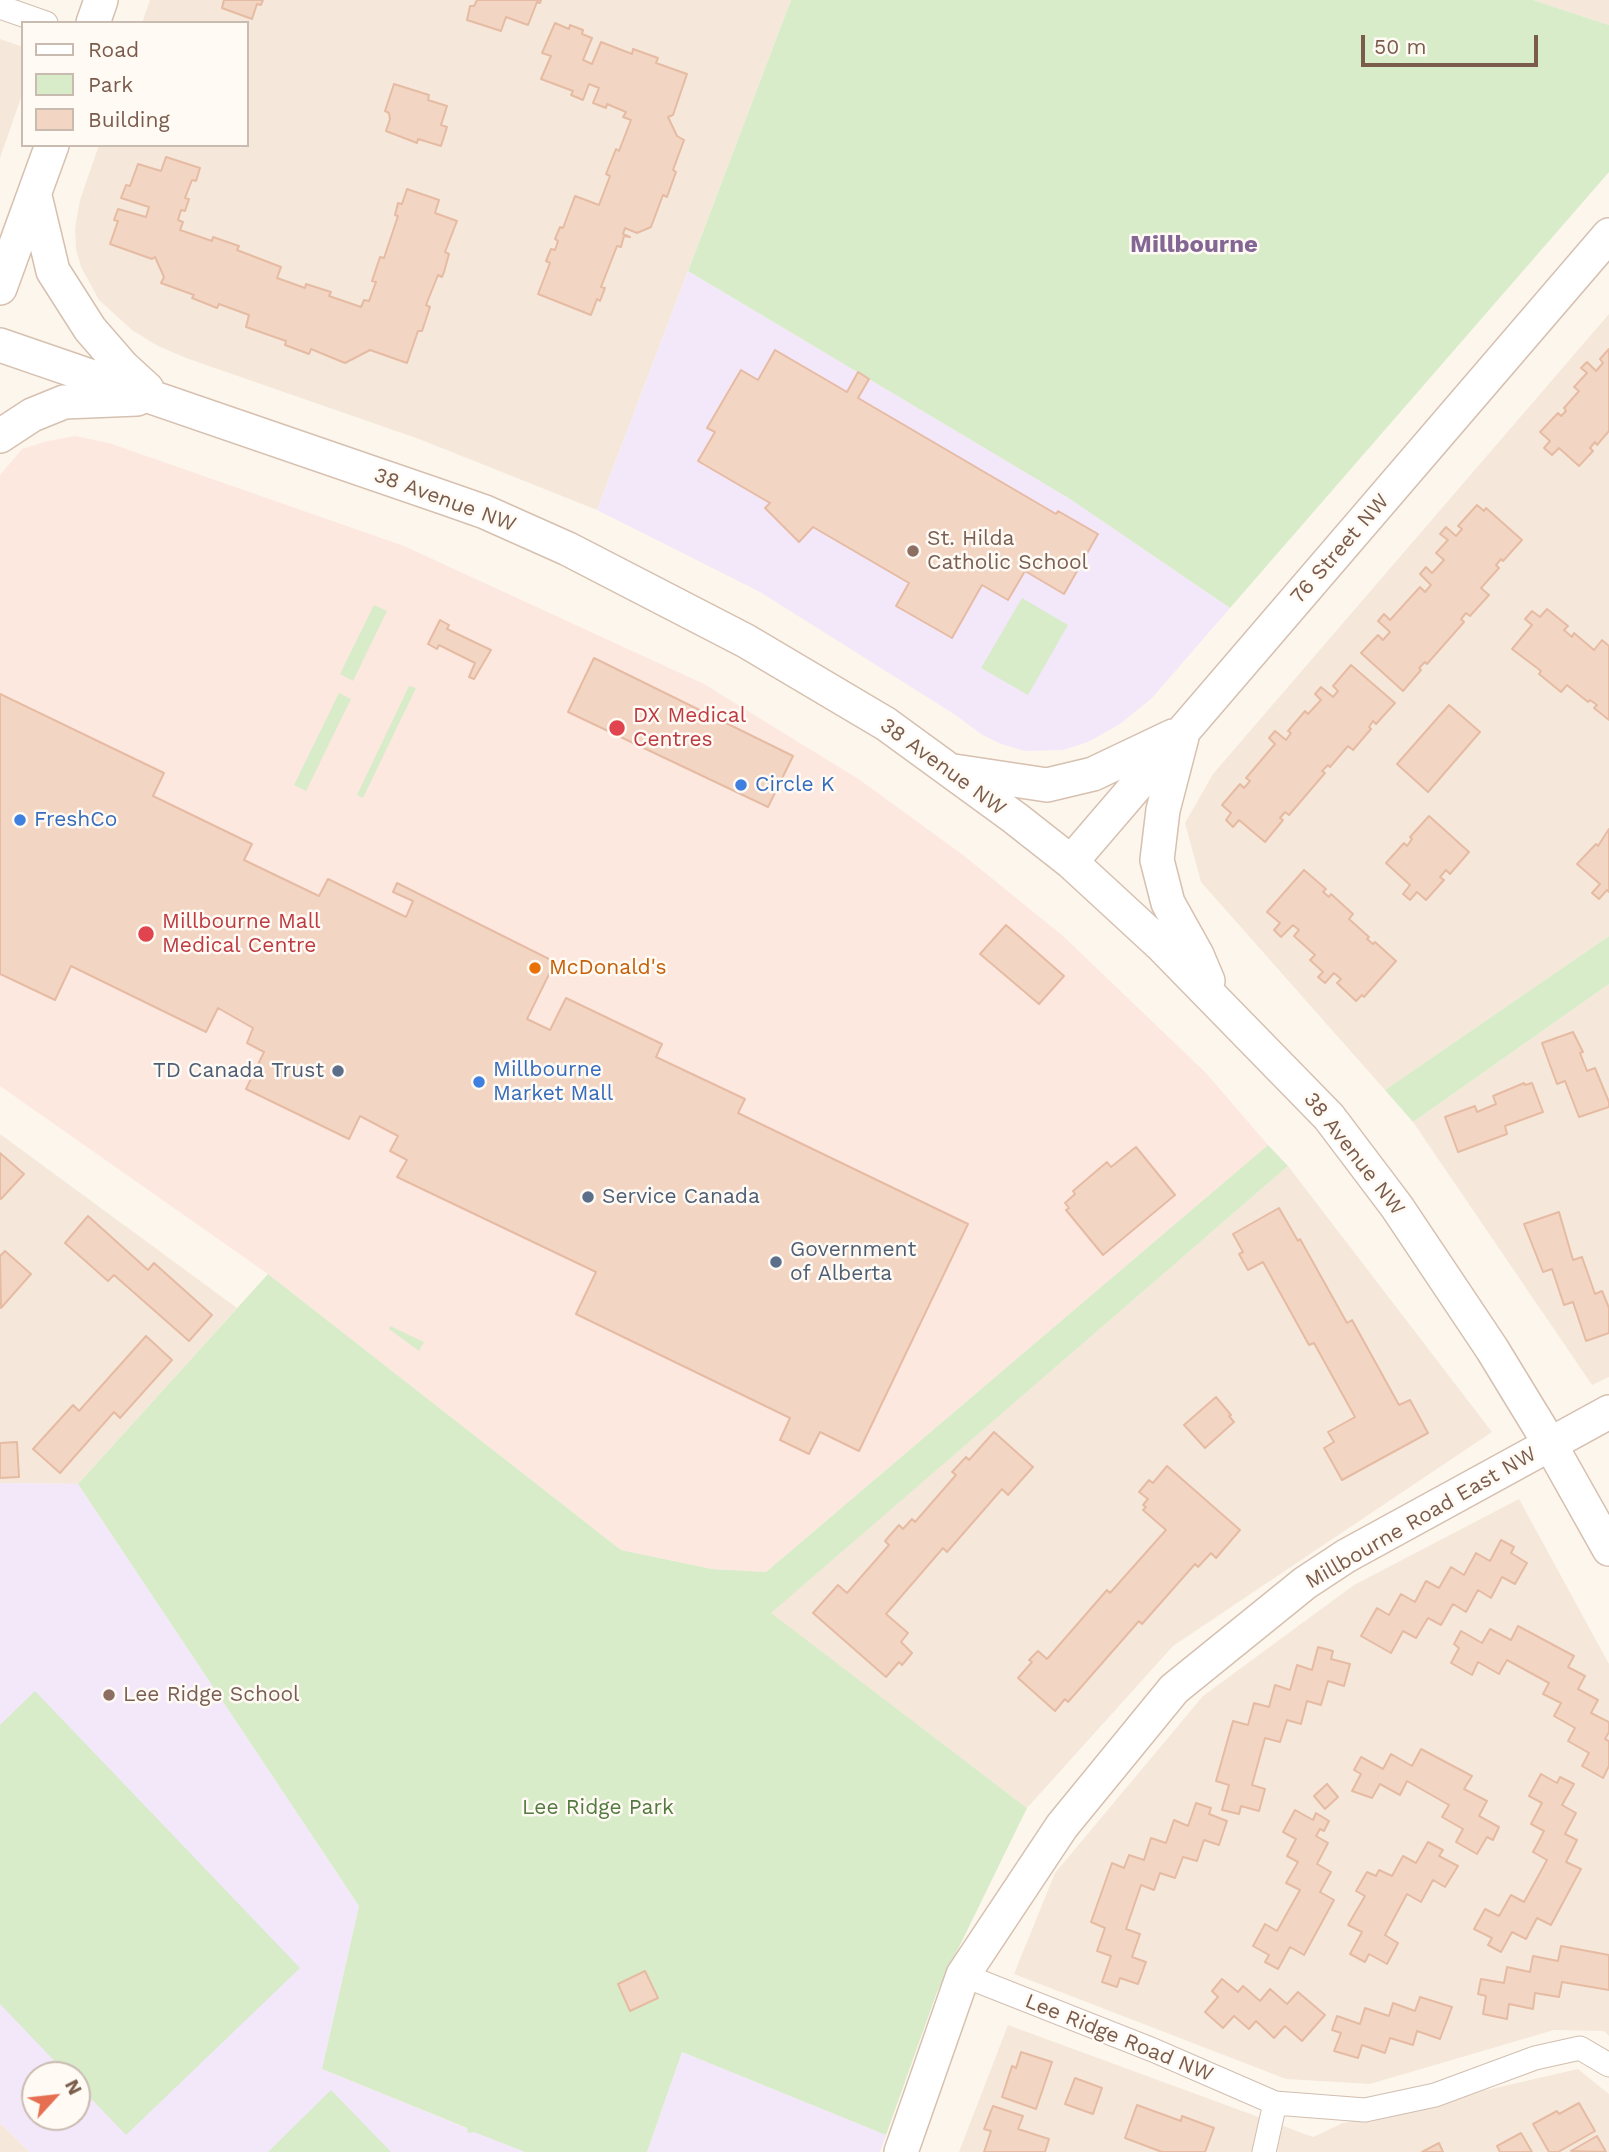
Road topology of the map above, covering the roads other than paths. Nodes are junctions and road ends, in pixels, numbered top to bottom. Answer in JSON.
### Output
{"nodes":[{"id":1,"x":101,"y":0,"type":"edge"},
{"id":2,"x":0,"y":7,"type":"edge"},
{"id":3,"x":40,"y":21,"type":"edge"},
{"id":4,"x":94,"y":21,"type":"edge"},
{"id":5,"x":51,"y":147,"type":"edge"},
{"id":6,"x":35,"y":196,"type":"junction"},
{"id":7,"x":1609,"y":235,"type":"edge"},
{"id":8,"x":0,"y":288,"type":"edge"},
{"id":9,"x":0,"y":345,"type":"edge"},
{"id":10,"x":157,"y":398,"type":"junction"},
{"id":11,"x":0,"y":436,"type":"edge"},
{"id":12,"x":1183,"y":732,"type":"junction"},
{"id":13,"x":948,"y":770,"type":"junction"},
{"id":14,"x":1071,"y":862,"type":"junction"},
{"id":15,"x":1215,"y":999,"type":"junction"},
{"id":16,"x":1609,"y":1412,"type":"edge"},
{"id":17,"x":1550,"y":1444,"type":"junction"},
{"id":18,"x":1609,"y":1549,"type":"edge"},
{"id":19,"x":963,"y":1975,"type":"junction"},
{"id":20,"x":1609,"y":2065,"type":"edge"},
{"id":21,"x":1275,"y":2103,"type":"junction"},
{"id":22,"x":901,"y":2152,"type":"edge"},
{"id":23,"x":1264,"y":2152,"type":"edge"}],
"edges":[{"from":1,"to":4,"type":"street"},
{"from":2,"to":3,"type":"street"},
{"from":5,"to":6,"type":"street"},
{"from":6,"to":8,"type":"street"},
{"from":6,"to":10,"type":"street"},
{"from":7,"to":12,"type":"street","name":"76 Street NW"},
{"from":9,"to":10,"type":"street","name":"38 Avenue NW"},
{"from":10,"to":11,"type":"street"},
{"from":10,"to":13,"type":"street","name":"38 Avenue NW"},
{"from":12,"to":13,"type":"street"},
{"from":12,"to":14,"type":"street","name":"76 Street NW"},
{"from":12,"to":15,"type":"street"},
{"from":13,"to":14,"type":"street","name":"38 Avenue NW"},
{"from":14,"to":15,"type":"street","name":"38 Avenue NW"},
{"from":15,"to":17,"type":"street","name":"38 Avenue NW"},
{"from":16,"to":17,"type":"street","name":"Millbourne Road East NW"},
{"from":17,"to":18,"type":"street","name":"38 Avenue NW"},
{"from":17,"to":19,"type":"street","name":"Millbourne Road East NW"},
{"from":19,"to":21,"type":"street","name":"Lee Ridge Road NW"},
{"from":19,"to":22,"type":"street","name":"Millbourne Road East NW"},
{"from":20,"to":21,"type":"street","name":"Lee Ridge Road NW"},
{"from":21,"to":23,"type":"street"}]}
